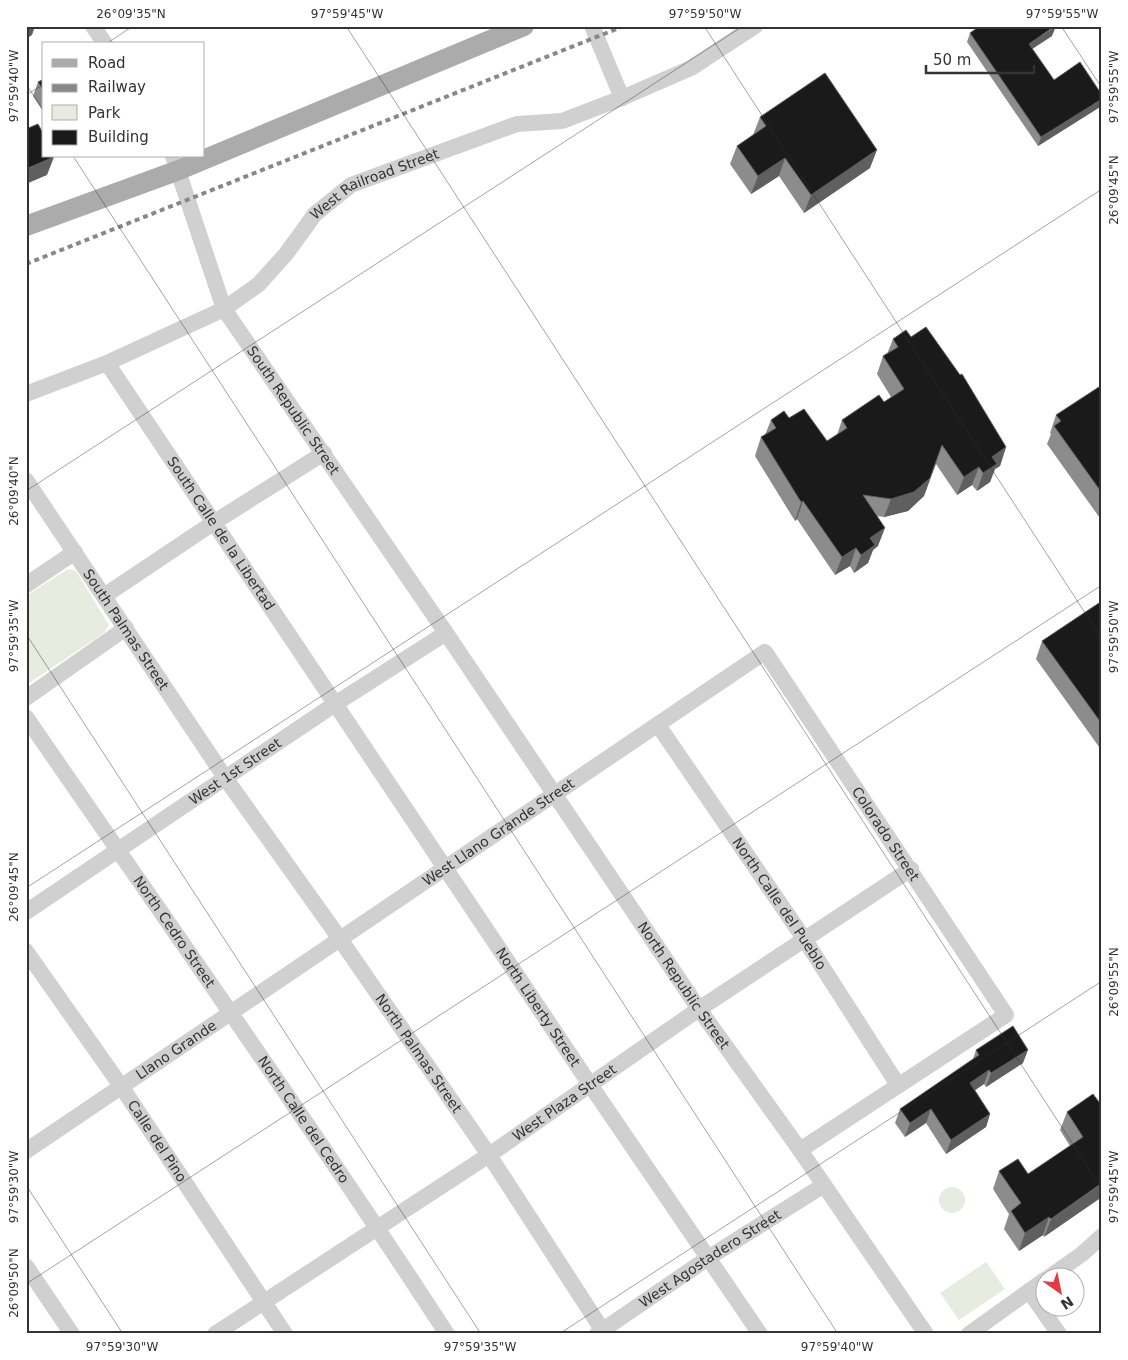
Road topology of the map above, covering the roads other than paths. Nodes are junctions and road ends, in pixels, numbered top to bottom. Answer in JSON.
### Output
{"nodes":[{"id":1,"x":93,"y":26,"type":"edge"},
{"id":2,"x":524,"y":26,"type":"edge"},
{"id":3,"x":592,"y":26,"type":"edge"},
{"id":4,"x":755,"y":26,"type":"edge"},
{"id":5,"x":104,"y":42,"type":"edge"},
{"id":6,"x":622,"y":98,"type":"junction"},
{"id":7,"x":205,"y":152,"type":"edge"},
{"id":8,"x":189,"y":158,"type":"edge"},
{"id":9,"x":176,"y":163,"type":"edge"},
{"id":10,"x":26,"y":226,"type":"edge"},
{"id":11,"x":224,"y":310,"type":"junction"},
{"id":12,"x":107,"y":363,"type":"junction"},
{"id":13,"x":26,"y":394,"type":"edge"},
{"id":14,"x":324,"y":453,"type":"junction"},
{"id":15,"x":26,"y":480,"type":"edge"},
{"id":16,"x":213,"y":523,"type":"junction"},
{"id":17,"x":75,"y":552,"type":"junction"},
{"id":18,"x":26,"y":585,"type":"edge"},
{"id":19,"x":104,"y":596,"type":"junction"},
{"id":20,"x":126,"y":628,"type":"junction"},
{"id":21,"x":446,"y":632,"type":"junction"},
{"id":22,"x":765,"y":652,"type":"joint"},
{"id":23,"x":26,"y":698,"type":"edge"},
{"id":24,"x":335,"y":704,"type":"junction"},
{"id":25,"x":26,"y":716,"type":"edge"},
{"id":26,"x":658,"y":725,"type":"junction"},
{"id":27,"x":226,"y":779,"type":"junction"},
{"id":28,"x":555,"y":794,"type":"junction"},
{"id":29,"x":119,"y":851,"type":"junction"},
{"id":30,"x":445,"y":868,"type":"junction"},
{"id":31,"x":911,"y":869,"type":"junction"},
{"id":32,"x":26,"y":912,"type":"edge"},
{"id":33,"x":340,"y":939,"type":"junction"},
{"id":34,"x":805,"y":940,"type":"junction"},
{"id":35,"x":26,"y":951,"type":"edge"},
{"id":36,"x":698,"y":1009,"type":"junction"},
{"id":37,"x":231,"y":1011,"type":"junction"},
{"id":38,"x":589,"y":1083,"type":"junction"},
{"id":39,"x":898,"y":1085,"type":"junction"},
{"id":40,"x":120,"y":1086,"type":"junction"},
{"id":41,"x":800,"y":1150,"type":"junction"},
{"id":42,"x":26,"y":1152,"type":"edge"},
{"id":43,"x":489,"y":1155,"type":"junction"},
{"id":44,"x":824,"y":1185,"type":"junction"},
{"id":45,"x":378,"y":1227,"type":"junction"},
{"id":46,"x":1102,"y":1236,"type":"edge"},
{"id":47,"x":708,"y":1258,"type":"junction"},
{"id":48,"x":26,"y":1266,"type":"edge"},
{"id":49,"x":1062,"y":1268,"type":"edge"},
{"id":50,"x":1036,"y":1286,"type":"edge"},
{"id":51,"x":1029,"y":1291,"type":"junction"},
{"id":52,"x":262,"y":1301,"type":"junction"},
{"id":53,"x":601,"y":1333,"type":"edge"},
{"id":54,"x":72,"y":1334,"type":"edge"},
{"id":55,"x":215,"y":1334,"type":"edge"},
{"id":56,"x":285,"y":1334,"type":"edge"},
{"id":57,"x":447,"y":1334,"type":"edge"},
{"id":58,"x":760,"y":1334,"type":"edge"},
{"id":59,"x":926,"y":1334,"type":"edge"},
{"id":60,"x":969,"y":1334,"type":"edge"},
{"id":61,"x":1059,"y":1334,"type":"edge"}],
"edges":[{"from":1,"to":5,"type":"street"},
{"from":2,"to":7,"type":"main road"},
{"from":3,"to":6,"type":"street"},
{"from":4,"to":6,"type":"street","name":"West Railroad Street"},
{"from":6,"to":11,"type":"street","name":"West Railroad Street"},
{"from":8,"to":9,"type":"main road"},
{"from":9,"to":10,"type":"main road"},
{"from":9,"to":11,"type":"street","name":"South Republic Street"},
{"from":11,"to":12,"type":"street","name":"West Railroad Street"},
{"from":11,"to":14,"type":"street","name":"South Republic Street"},
{"from":12,"to":13,"type":"street","name":"West Railroad Street"},
{"from":12,"to":16,"type":"street","name":"South Calle de la Libertad"},
{"from":14,"to":16,"type":"street"},
{"from":14,"to":21,"type":"street","name":"South Republic Street"},
{"from":15,"to":17,"type":"street","name":"South Palmas Street"},
{"from":16,"to":19,"type":"street"},
{"from":16,"to":24,"type":"street","name":"South Calle de la Libertad"},
{"from":17,"to":18,"type":"street"},
{"from":17,"to":19,"type":"street","name":"South Palmas Street"},
{"from":19,"to":20,"type":"street","name":"South Palmas Street"},
{"from":20,"to":23,"type":"street"},
{"from":20,"to":27,"type":"street","name":"South Palmas Street"},
{"from":21,"to":24,"type":"street","name":"West 1st Street"},
{"from":21,"to":28,"type":"street","name":"North Republic Street"},
{"from":22,"to":26,"type":"street","name":"West Llano Grande Street"},
{"from":22,"to":31,"type":"street","name":"Colorado Street"},
{"from":24,"to":27,"type":"street","name":"West 1st Street"},
{"from":24,"to":30,"type":"street","name":"North Liberty Street"},
{"from":25,"to":29,"type":"street","name":"North Cedro Street"},
{"from":26,"to":28,"type":"street","name":"West Llano Grande Street"},
{"from":26,"to":34,"type":"street","name":"North Calle del Pueblo"},
{"from":27,"to":29,"type":"street","name":"West 1st Street"},
{"from":27,"to":33,"type":"street","name":"North Palmas Street"},
{"from":28,"to":30,"type":"street","name":"West Llano Grande Street"},
{"from":28,"to":36,"type":"street","name":"North Republic Street"},
{"from":29,"to":32,"type":"street","name":"West 1st Street"},
{"from":29,"to":37,"type":"street","name":"North Cedro Street"},
{"from":30,"to":33,"type":"street","name":"West Llano Grande Street"},
{"from":30,"to":38,"type":"street","name":"North Liberty Street"},
{"from":31,"to":34,"type":"street","name":"West Plaza Street"},
{"from":31,"to":39,"type":"street","name":"Colorado Street"},
{"from":33,"to":37,"type":"street","name":"West Llano Grande Street"},
{"from":33,"to":43,"type":"street","name":"North Palmas Street"},
{"from":34,"to":36,"type":"street","name":"West Plaza Street"},
{"from":34,"to":39,"type":"street","name":"North Calle del Pueblo"},
{"from":35,"to":40,"type":"street","name":"Calle del Pino"},
{"from":36,"to":38,"type":"street","name":"West Plaza Street"},
{"from":36,"to":41,"type":"street","name":"North Republic Street"},
{"from":37,"to":40,"type":"street","name":"Llano Grande"},
{"from":37,"to":45,"type":"street","name":"North Calle del Cedro"},
{"from":38,"to":43,"type":"street","name":"West Plaza Street"},
{"from":38,"to":47,"type":"street","name":"North Liberty Street"},
{"from":39,"to":41,"type":"street"},
{"from":40,"to":42,"type":"street"},
{"from":40,"to":52,"type":"street","name":"Calle del Pino"},
{"from":41,"to":44,"type":"street","name":"North Republic Street"},
{"from":43,"to":45,"type":"street","name":"West Plaza Street"},
{"from":43,"to":53,"type":"street","name":"North Palmas Street"},
{"from":44,"to":47,"type":"street","name":"West Agostadero Street"},
{"from":44,"to":59,"type":"street","name":"North Republic Street"},
{"from":45,"to":52,"type":"street","name":"West Plaza Street"},
{"from":45,"to":57,"type":"street"},
{"from":46,"to":49,"type":"street"},
{"from":47,"to":53,"type":"street","name":"West Agostadero Street"},
{"from":47,"to":58,"type":"street","name":"North Liberty Street"},
{"from":48,"to":54,"type":"street"},
{"from":50,"to":51,"type":"street"},
{"from":51,"to":60,"type":"street"},
{"from":51,"to":61,"type":"street"},
{"from":52,"to":55,"type":"street","name":"West Plaza Street"},
{"from":52,"to":56,"type":"street","name":"Calle del Pino"}]}
